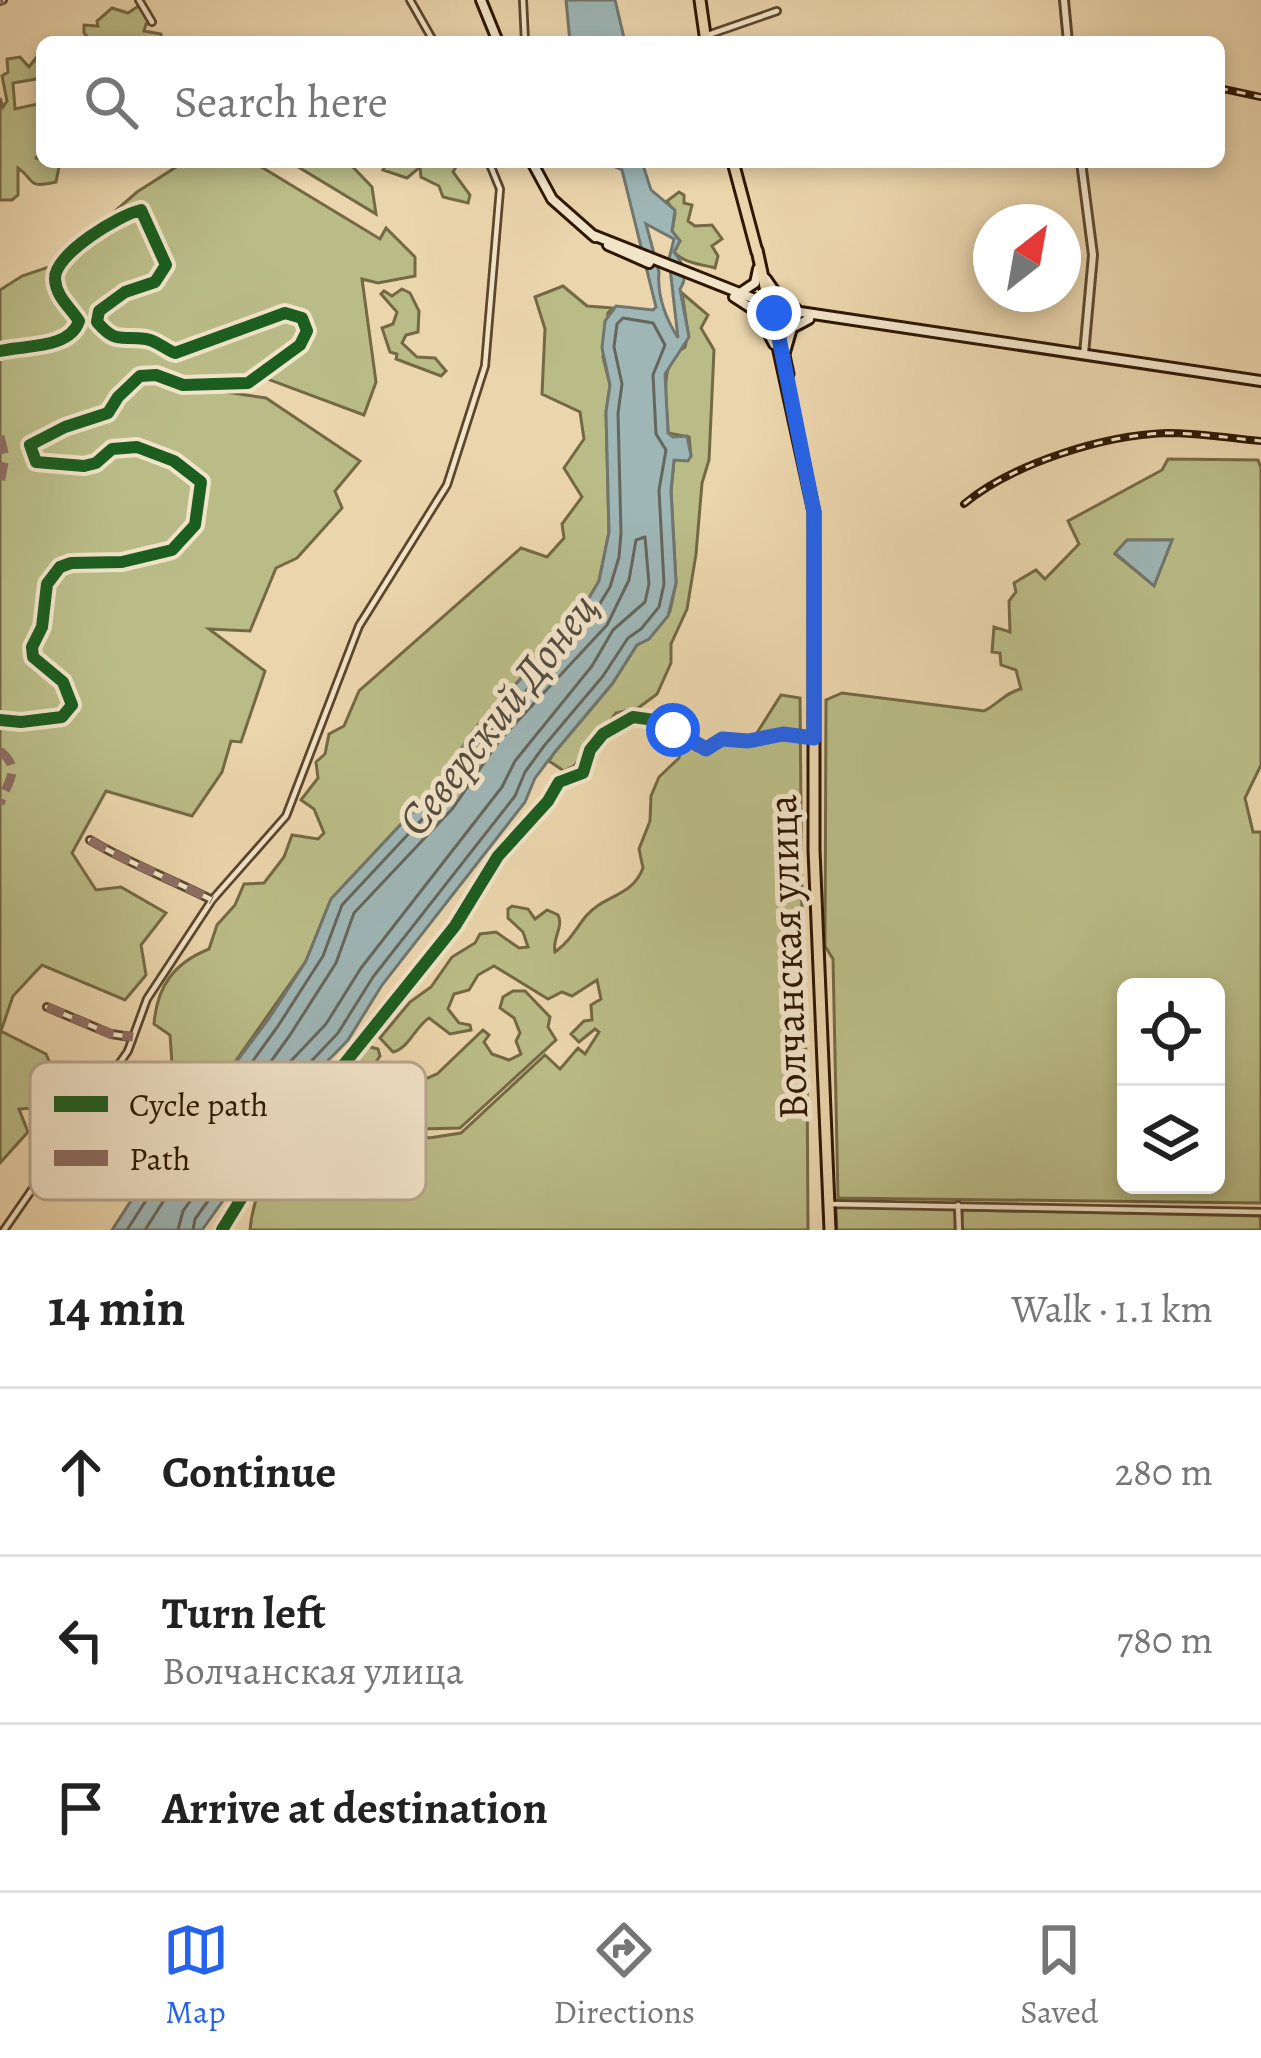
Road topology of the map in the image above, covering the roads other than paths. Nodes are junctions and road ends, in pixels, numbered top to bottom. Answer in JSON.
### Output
{"nodes":[{"id":1,"x":139,"y":0,"type":"edge"},
{"id":2,"x":410,"y":0,"type":"edge"},
{"id":3,"x":481,"y":0,"type":"edge"},
{"id":4,"x":523,"y":0,"type":"edge"},
{"id":5,"x":700,"y":0,"type":"edge"},
{"id":6,"x":1064,"y":0,"type":"edge"},
{"id":7,"x":777,"y":10,"type":"dead end"},
{"id":8,"x":152,"y":22,"type":"dead end"},
{"id":9,"x":431,"y":36,"type":"edge"},
{"id":10,"x":496,"y":36,"type":"edge"},
{"id":11,"x":525,"y":36,"type":"edge"},
{"id":12,"x":706,"y":36,"type":"edge"},
{"id":13,"x":713,"y":36,"type":"edge"},
{"id":14,"x":1067,"y":36,"type":"edge"},
{"id":15,"x":491,"y":168,"type":"edge"},
{"id":16,"x":535,"y":168,"type":"edge"},
{"id":17,"x":735,"y":168,"type":"edge"},
{"id":18,"x":1082,"y":168,"type":"edge"},
{"id":19,"x":757,"y":250,"type":"junction"},
{"id":20,"x":759,"y":268,"type":"junction"},
{"id":21,"x":766,"y":279,"type":"junction"},
{"id":22,"x":736,"y":295,"type":"junction"},
{"id":23,"x":771,"y":309,"type":"junction"},
{"id":24,"x":805,"y":316,"type":"junction"},
{"id":25,"x":781,"y":353,"type":"junction"},
{"id":26,"x":1084,"y":354,"type":"junction"},
{"id":27,"x":1261,"y":381,"type":"edge"},
{"id":28,"x":661,"y":721,"type":"dead end"},
{"id":29,"x":814,"y":738,"type":"junction"},
{"id":30,"x":90,"y":840,"type":"dead end"},
{"id":31,"x":212,"y":900,"type":"junction"},
{"id":32,"x":46,"y":1007,"type":"dead end"},
{"id":33,"x":133,"y":1037,"type":"junction"},
{"id":34,"x":120,"y":1062,"type":"edge"},
{"id":35,"x":30,"y":1192,"type":"edge"},
{"id":36,"x":829,"y":1204,"type":"junction"},
{"id":37,"x":958,"y":1205,"type":"junction"},
{"id":38,"x":1261,"y":1212,"type":"edge"},
{"id":39,"x":4,"y":1230,"type":"edge"},
{"id":40,"x":830,"y":1230,"type":"edge"},
{"id":41,"x":959,"y":1230,"type":"edge"}],
"edges":[{"from":1,"to":8,"type":"street"},
{"from":2,"to":9,"type":"street"},
{"from":3,"to":10,"type":"main road"},
{"from":4,"to":11,"type":"street"},
{"from":5,"to":12,"type":"main road"},
{"from":6,"to":14,"type":"street"},
{"from":7,"to":13,"type":"street"},
{"from":15,"to":31,"type":"street"},
{"from":16,"to":22,"type":"main road"},
{"from":17,"to":19,"type":"main road","name":"Волчанская улица"},
{"from":18,"to":26,"type":"street"},
{"from":19,"to":20,"type":"main road","name":"Волчанская улица"},
{"from":19,"to":21,"type":"main road","name":"Волчанская улица"},
{"from":20,"to":22,"type":"main road"},
{"from":20,"to":23,"type":"main road","name":"Волчанская улица"},
{"from":21,"to":23,"type":"main road","name":"Волчанская улица"},
{"from":21,"to":24,"type":"main road"},
{"from":22,"to":23,"type":"main road"},
{"from":22,"to":25,"type":"main road"},
{"from":23,"to":24,"type":"main road"},
{"from":23,"to":25,"type":"main road","name":"Волчанская улица"},
{"from":24,"to":25,"type":"main road"},
{"from":24,"to":26,"type":"main road"},
{"from":25,"to":29,"type":"main road","name":"Волчанская улица"},
{"from":26,"to":27,"type":"main road"},
{"from":28,"to":29,"type":"street"},
{"from":29,"to":36,"type":"main road","name":"Волчанская улица"},
{"from":30,"to":31,"type":"street"},
{"from":31,"to":33,"type":"street"},
{"from":32,"to":33,"type":"street"},
{"from":33,"to":34,"type":"street"},
{"from":35,"to":39,"type":"street"},
{"from":36,"to":37,"type":"street"},
{"from":36,"to":40,"type":"main road","name":"Волчанская улица"},
{"from":37,"to":38,"type":"street"},
{"from":37,"to":41,"type":"street"}]}
